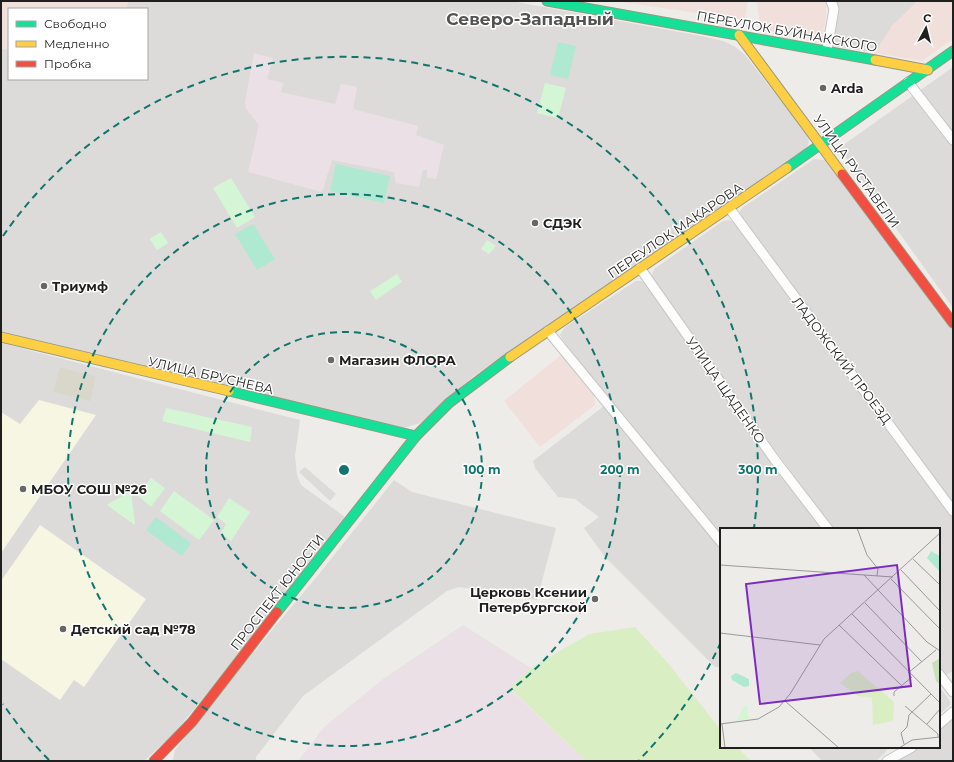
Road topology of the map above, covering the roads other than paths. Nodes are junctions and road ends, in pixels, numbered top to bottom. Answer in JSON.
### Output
{"nodes":[{"id":1,"x":547,"y":1,"type":"edge"},
{"id":2,"x":831,"y":1,"type":"edge"},
{"id":3,"x":739,"y":35,"type":"junction"},
{"id":4,"x":827,"y":50,"type":"junction"},
{"id":5,"x":953,"y":51,"type":"edge"},
{"id":6,"x":928,"y":70,"type":"junction"},
{"id":7,"x":908,"y":82,"type":"junction"},
{"id":8,"x":953,"y":140,"type":"edge"},
{"id":9,"x":821,"y":145,"type":"junction"},
{"id":10,"x":730,"y":209,"type":"junction"},
{"id":11,"x":640,"y":268,"type":"junction"},
{"id":12,"x":953,"y":323,"type":"edge"},
{"id":13,"x":548,"y":331,"type":"junction"},
{"id":14,"x":1,"y":337,"type":"edge"},
{"id":15,"x":416,"y":436,"type":"junction"},
{"id":16,"x":953,"y":510,"type":"edge"},
{"id":17,"x":827,"y":528,"type":"edge"},
{"id":18,"x":720,"y":541,"type":"edge"},
{"id":19,"x":940,"y":675,"type":"edge"},
{"id":20,"x":953,"y":676,"type":"edge"},
{"id":21,"x":945,"y":682,"type":"junction"},
{"id":22,"x":953,"y":692,"type":"edge"},
{"id":23,"x":953,"y":712,"type":"edge"},
{"id":24,"x":940,"y":723,"type":"edge"},
{"id":25,"x":891,"y":748,"type":"edge"},
{"id":26,"x":911,"y":748,"type":"edge"},
{"id":27,"x":896,"y":755,"type":"junction"},
{"id":28,"x":155,"y":761,"type":"edge"},
{"id":29,"x":886,"y":761,"type":"edge"}],
"edges":[{"from":1,"to":3,"type":"street","name":"ПЕРЕУЛОК БУЙНАКСКОГО"},
{"from":2,"to":4,"type":"street"},
{"from":3,"to":4,"type":"street","name":"ПЕРЕУЛОК БУЙНАКСКОГО"},
{"from":3,"to":9,"type":"street","name":"УЛИЦА РУСТАВЕЛИ"},
{"from":4,"to":6,"type":"street","name":"ПЕРЕУЛОК БУЙНАКСКОГО"},
{"from":5,"to":6,"type":"street","name":"ПЕРЕУЛОК МАКАРОВА"},
{"from":6,"to":7,"type":"street","name":"ПЕРЕУЛОК МАКАРОВА"},
{"from":7,"to":8,"type":"street"},
{"from":7,"to":9,"type":"street","name":"ПЕРЕУЛОК МАКАРОВА"},
{"from":9,"to":10,"type":"street","name":"ПЕРЕУЛОК МАКАРОВА"},
{"from":9,"to":12,"type":"street","name":"УЛИЦА РУСТАВЕЛИ"},
{"from":10,"to":11,"type":"street","name":"ПЕРЕУЛОК МАКАРОВА"},
{"from":10,"to":16,"type":"street","name":"ЛАДОЖСКИЙ ПРОЕЗД"},
{"from":11,"to":13,"type":"street","name":"ПЕРЕУЛОК МАКАРОВА"},
{"from":11,"to":17,"type":"street","name":"УЛИЦА ЩАДЕНКО"},
{"from":13,"to":15,"type":"street","name":"ПЕРЕУЛОК МАКАРОВА"},
{"from":13,"to":18,"type":"street"},
{"from":14,"to":15,"type":"street","name":"УЛИЦА БРУСНЕВА"},
{"from":15,"to":28,"type":"street","name":"ПРОСПЕКТ ЮНОСТИ"},
{"from":19,"to":21,"type":"street"},
{"from":20,"to":21,"type":"street"},
{"from":21,"to":22,"type":"street"},
{"from":23,"to":24,"type":"street"},
{"from":25,"to":27,"type":"street"},
{"from":26,"to":27,"type":"street"},
{"from":27,"to":29,"type":"street"}]}
